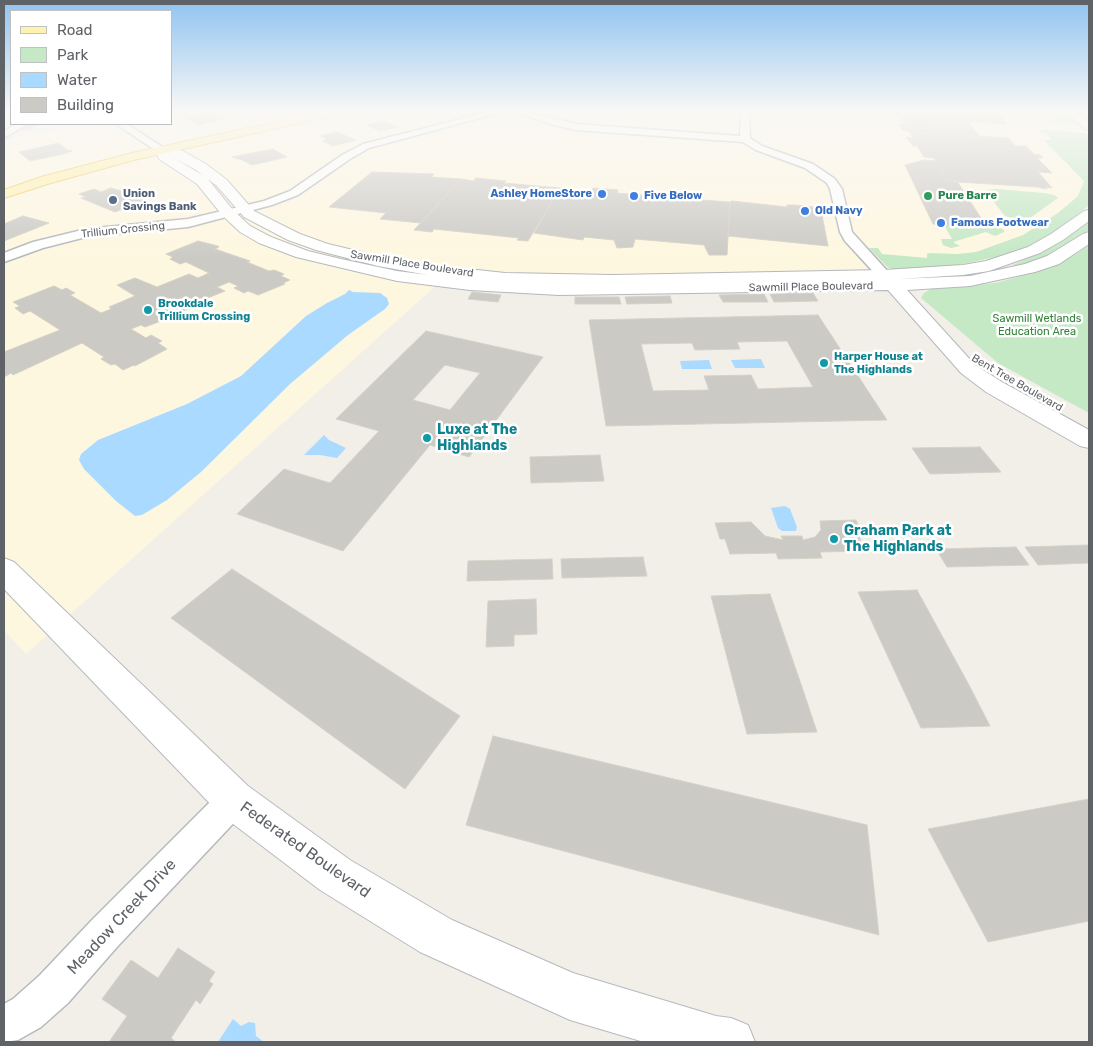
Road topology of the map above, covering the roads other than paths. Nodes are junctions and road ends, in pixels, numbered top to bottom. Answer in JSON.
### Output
{"nodes":[{"id":1,"x":119,"y":161,"type":"edge"},
{"id":2,"x":171,"y":161,"type":"edge"},
{"id":3,"x":340,"y":161,"type":"edge"},
{"id":4,"x":795,"y":161,"type":"edge"},
{"id":5,"x":4,"y":194,"type":"edge"},
{"id":6,"x":236,"y":211,"type":"junction"},
{"id":7,"x":1089,"y":214,"type":"edge"},
{"id":8,"x":1089,"y":237,"type":"edge"},
{"id":9,"x":4,"y":258,"type":"edge"},
{"id":10,"x":889,"y":280,"type":"junction"},
{"id":11,"x":945,"y":342,"type":"junction"},
{"id":12,"x":1089,"y":423,"type":"edge"},
{"id":13,"x":1089,"y":440,"type":"edge"},
{"id":14,"x":4,"y":570,"type":"edge"},
{"id":15,"x":234,"y":800,"type":"junction"},
{"id":16,"x":4,"y":1026,"type":"edge"},
{"id":17,"x":731,"y":1042,"type":"edge"}],
"edges":[{"from":1,"to":5,"type":"main road"},
{"from":2,"to":6,"type":"street","name":"Sawmill Place Boulevard"},
{"from":3,"to":6,"type":"street","name":"Trillium Crossing"},
{"from":4,"to":10,"type":"street"},
{"from":6,"to":9,"type":"street","name":"Trillium Crossing"},
{"from":6,"to":10,"type":"street","name":"Sawmill Place Boulevard"},
{"from":7,"to":10,"type":"street","name":"Sawmill Place Boulevard"},
{"from":8,"to":10,"type":"street","name":"Sawmill Place Boulevard"},
{"from":10,"to":11,"type":"street","name":"Bent Tree Boulevard"},
{"from":11,"to":12,"type":"street","name":"Bent Tree Boulevard"},
{"from":11,"to":13,"type":"street","name":"Bent Tree Boulevard"},
{"from":14,"to":15,"type":"street","name":"Federated Boulevard"},
{"from":15,"to":16,"type":"street","name":"Meadow Creek Drive"},
{"from":15,"to":17,"type":"street","name":"Federated Boulevard"}]}
